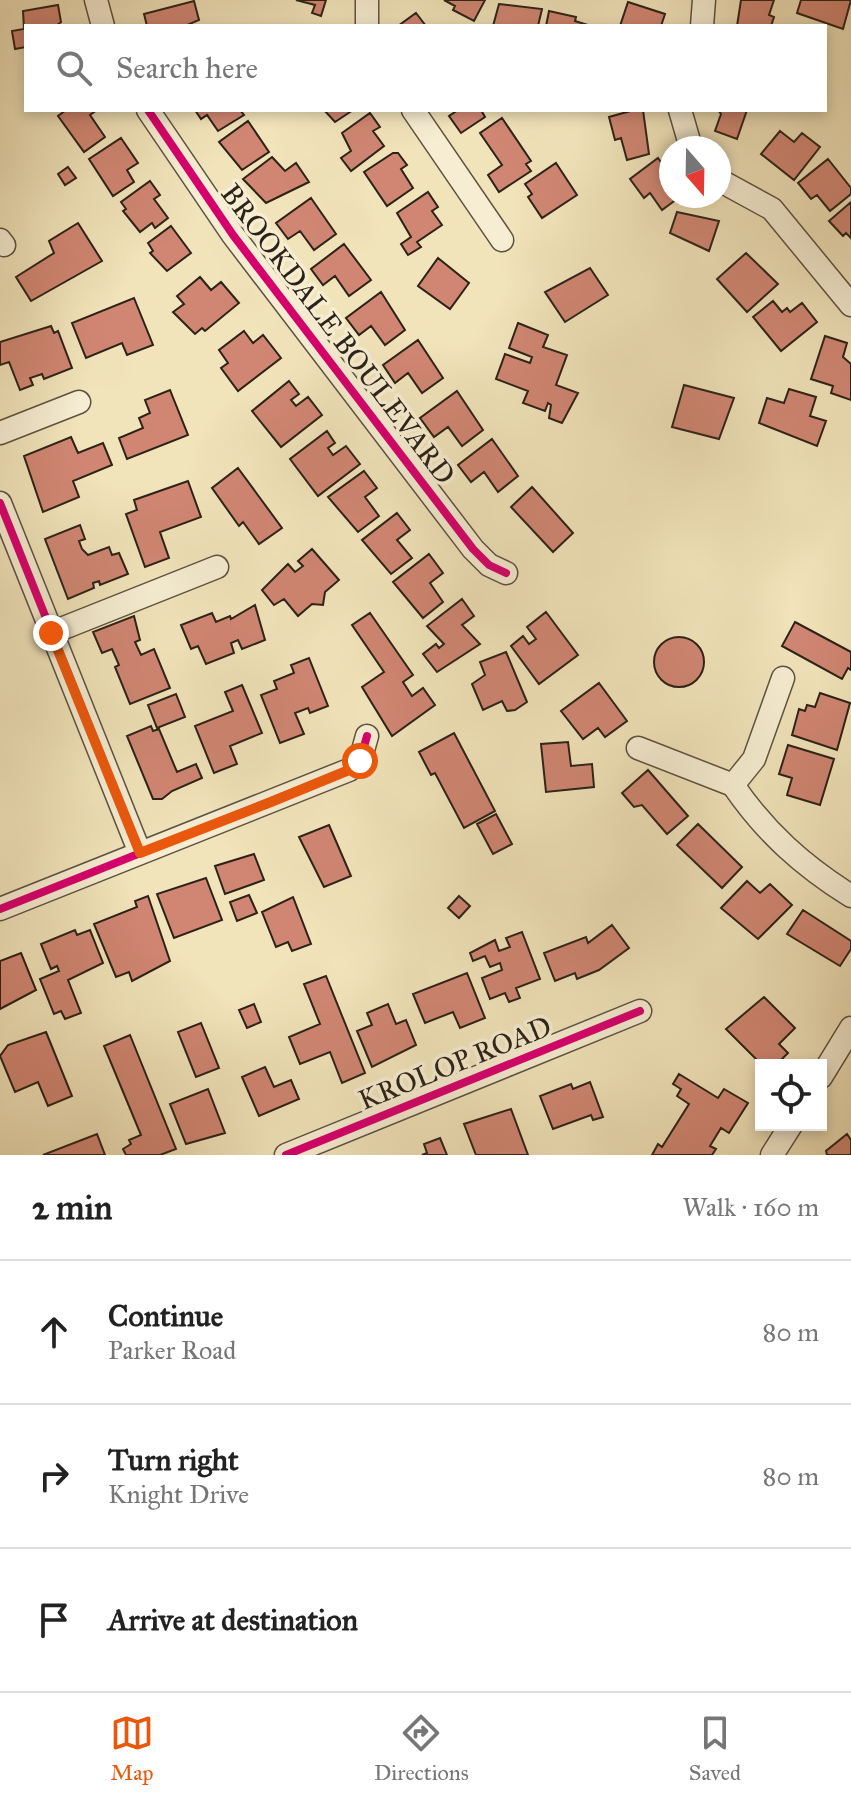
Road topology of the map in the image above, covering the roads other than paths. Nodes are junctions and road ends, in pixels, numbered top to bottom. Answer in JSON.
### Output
{"nodes":[{"id":1,"x":96,"y":0,"type":"edge"},
{"id":2,"x":367,"y":0,"type":"edge"},
{"id":3,"x":704,"y":0,"type":"edge"},
{"id":4,"x":102,"y":24,"type":"edge"},
{"id":5,"x":367,"y":24,"type":"edge"},
{"id":6,"x":702,"y":24,"type":"edge"},
{"id":7,"x":149,"y":112,"type":"edge"},
{"id":8,"x":414,"y":112,"type":"edge"},
{"id":9,"x":681,"y":112,"type":"edge"},
{"id":10,"x":688,"y":136,"type":"edge"},
{"id":11,"x":731,"y":187,"type":"edge"},
{"id":12,"x":502,"y":240,"type":"dead end"},
{"id":13,"x":851,"y":305,"type":"edge"},
{"id":14,"x":79,"y":402,"type":"dead end"},
{"id":15,"x":0,"y":433,"type":"edge"},
{"id":16,"x":0,"y":503,"type":"edge"},
{"id":17,"x":217,"y":567,"type":"dead end"},
{"id":18,"x":506,"y":573,"type":"dead end"},
{"id":19,"x":51,"y":633,"type":"junction"},
{"id":20,"x":783,"y":678,"type":"dead end"},
{"id":21,"x":367,"y":736,"type":"dead end"},
{"id":22,"x":638,"y":748,"type":"dead end"},
{"id":23,"x":733,"y":785,"type":"junction"},
{"id":24,"x":140,"y":853,"type":"junction"},
{"id":25,"x":851,"y":896,"type":"edge"},
{"id":26,"x":0,"y":909,"type":"edge"},
{"id":27,"x":640,"y":1011,"type":"dead end"},
{"id":28,"x":851,"y":1028,"type":"edge"},
{"id":29,"x":827,"y":1067,"type":"edge"},
{"id":30,"x":787,"y":1131,"type":"edge"},
{"id":31,"x":286,"y":1155,"type":"edge"},
{"id":32,"x":772,"y":1155,"type":"edge"}],
"edges":[{"from":1,"to":4,"type":"street"},
{"from":2,"to":5,"type":"street"},
{"from":3,"to":6,"type":"street"},
{"from":7,"to":18,"type":"street","name":"BROOKDALE BOULEVARD"},
{"from":8,"to":12,"type":"street"},
{"from":9,"to":10,"type":"street"},
{"from":11,"to":13,"type":"street"},
{"from":14,"to":15,"type":"street"},
{"from":16,"to":19,"type":"street"},
{"from":17,"to":19,"type":"street"},
{"from":19,"to":24,"type":"street"},
{"from":20,"to":23,"type":"street"},
{"from":21,"to":24,"type":"street"},
{"from":22,"to":23,"type":"street"},
{"from":23,"to":25,"type":"street"},
{"from":24,"to":26,"type":"street"},
{"from":27,"to":31,"type":"street","name":"KROLOP ROAD"},
{"from":28,"to":29,"type":"street"},
{"from":30,"to":32,"type":"street"}]}
